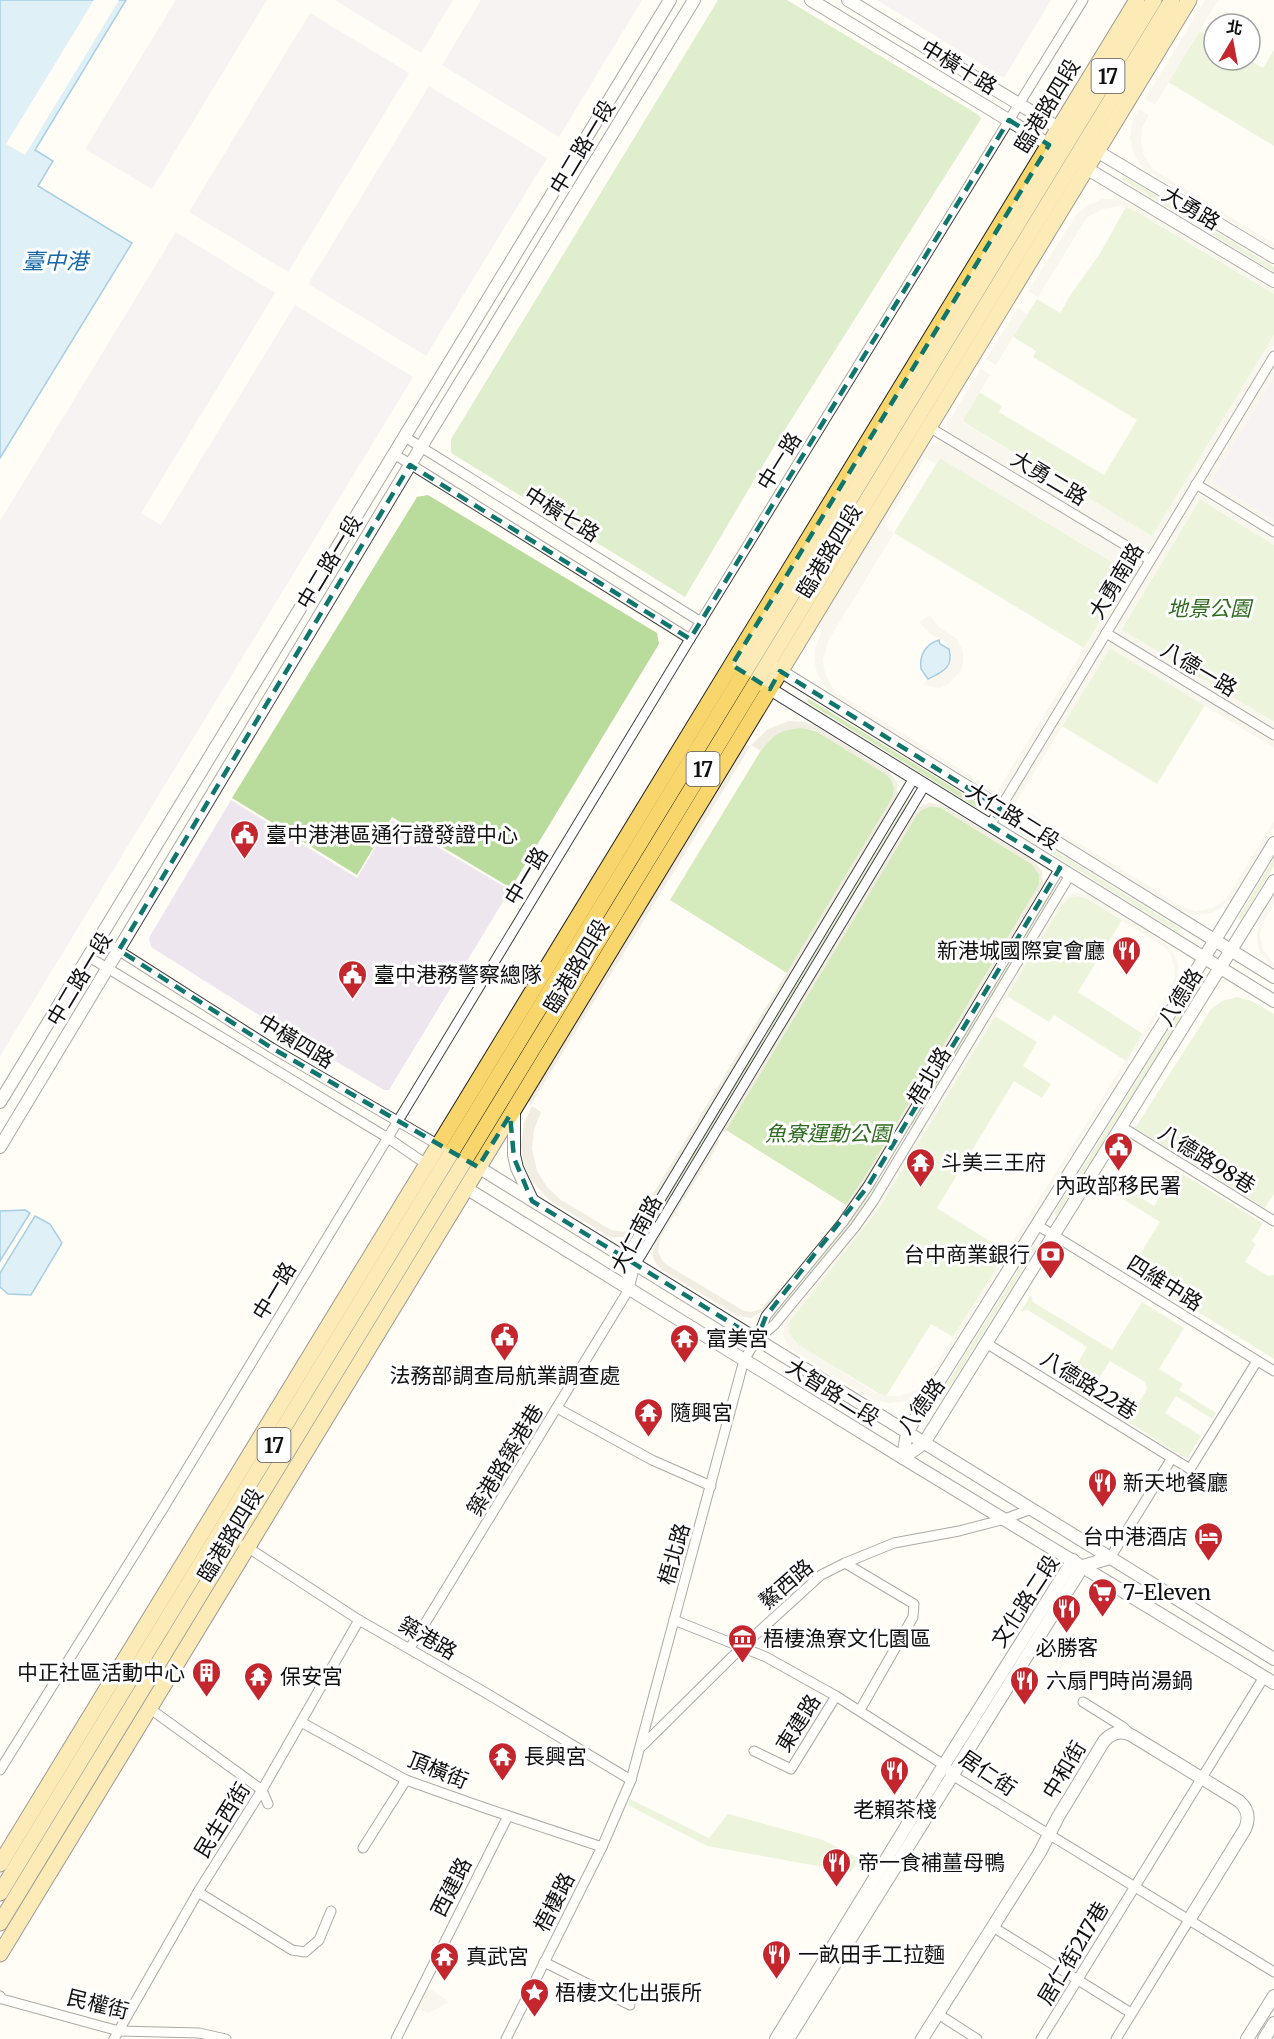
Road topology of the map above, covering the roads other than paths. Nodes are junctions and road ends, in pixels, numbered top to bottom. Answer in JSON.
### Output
{"nodes":[{"id":1,"x":670,"y":0,"type":"edge"},
{"id":2,"x":694,"y":0,"type":"edge"},
{"id":3,"x":811,"y":0,"type":"edge"},
{"id":4,"x":848,"y":0,"type":"edge"},
{"id":5,"x":1083,"y":0,"type":"edge"},
{"id":6,"x":1137,"y":0,"type":"edge"},
{"id":7,"x":1154,"y":0,"type":"edge"},
{"id":8,"x":1172,"y":0,"type":"edge"},
{"id":9,"x":1189,"y":0,"type":"edge"},
{"id":10,"x":1019,"y":104,"type":"junction"},
{"id":11,"x":1009,"y":120,"type":"junction"},
{"id":12,"x":1078,"y":140,"type":"junction"},
{"id":13,"x":1068,"y":156,"type":"junction"},
{"id":14,"x":1274,"y":257,"type":"edge"},
{"id":15,"x":1274,"y":281,"type":"edge"},
{"id":16,"x":1274,"y":356,"type":"edge"},
{"id":17,"x":929,"y":427,"type":"junction"},
{"id":18,"x":405,"y":437,"type":"junction"},
{"id":19,"x":421,"y":448,"type":"junction"},
{"id":20,"x":394,"y":454,"type":"junction"},
{"id":21,"x":410,"y":465,"type":"junction"},
{"id":22,"x":1196,"y":484,"type":"junction"},
{"id":23,"x":1274,"y":532,"type":"edge"},
{"id":24,"x":1150,"y":560,"type":"junction"},
{"id":25,"x":701,"y":622,"type":"junction"},
{"id":26,"x":1106,"y":633,"type":"junction"},
{"id":27,"x":690,"y":639,"type":"junction"},
{"id":28,"x":761,"y":660,"type":"junction"},
{"id":29,"x":751,"y":677,"type":"junction"},
{"id":30,"x":1274,"y":735,"type":"edge"},
{"id":31,"x":920,"y":781,"type":"junction"},
{"id":32,"x":1000,"y":808,"type":"junction"},
{"id":33,"x":990,"y":825,"type":"junction"},
{"id":34,"x":1274,"y":843,"type":"edge"},
{"id":35,"x":1065,"y":871,"type":"junction"},
{"id":36,"x":1274,"y":881,"type":"edge"},
{"id":37,"x":99,"y":938,"type":"junction"},
{"id":38,"x":1209,"y":949,"type":"junction"},
{"id":39,"x":119,"y":950,"type":"junction"},
{"id":40,"x":89,"y":957,"type":"junction"},
{"id":41,"x":1226,"y":959,"type":"junction"},
{"id":42,"x":109,"y":968,"type":"junction"},
{"id":43,"x":1274,"y":977,"type":"edge"},
{"id":44,"x":1274,"y":1001,"type":"edge"},
{"id":45,"x":0,"y":1102,"type":"edge"},
{"id":46,"x":514,"y":1109,"type":"junction"},
{"id":47,"x":398,"y":1122,"type":"junction"},
{"id":48,"x":1122,"y":1127,"type":"junction"},
{"id":49,"x":388,"y":1138,"type":"junction"},
{"id":50,"x":0,"y":1147,"type":"edge"},
{"id":51,"x":459,"y":1156,"type":"junction"},
{"id":52,"x":447,"y":1176,"type":"junction"},
{"id":53,"x":532,"y":1201,"type":"junction"},
{"id":54,"x":1274,"y":1221,"type":"edge"},
{"id":55,"x":1037,"y":1225,"type":"junction"},
{"id":56,"x":1054,"y":1235,"type":"junction"},
{"id":57,"x":630,"y":1261,"type":"junction"},
{"id":58,"x":629,"y":1289,"type":"junction"},
{"id":59,"x":757,"y":1339,"type":"junction"},
{"id":60,"x":986,"y":1343,"type":"junction"},
{"id":61,"x":744,"y":1360,"type":"junction"},
{"id":62,"x":1257,"y":1361,"type":"junction"},
{"id":63,"x":1274,"y":1371,"type":"edge"},
{"id":64,"x":557,"y":1408,"type":"junction"},
{"id":65,"x":907,"y":1432,"type":"junction"},
{"id":66,"x":924,"y":1443,"type":"junction"},
{"id":67,"x":903,"y":1458,"type":"junction"},
{"id":68,"x":1172,"y":1458,"type":"junction"},
{"id":69,"x":711,"y":1486,"type":"junction"},
{"id":70,"x":1031,"y":1509,"type":"junction"},
{"id":71,"x":1005,"y":1519,"type":"junction"},
{"id":72,"x":228,"y":1535,"type":"junction"},
{"id":73,"x":1110,"y":1558,"type":"junction"},
{"id":74,"x":845,"y":1563,"type":"junction"},
{"id":75,"x":1078,"y":1563,"type":"junction"},
{"id":76,"x":359,"y":1620,"type":"junction"},
{"id":77,"x":674,"y":1620,"type":"junction"},
{"id":78,"x":743,"y":1646,"type":"junction"},
{"id":79,"x":410,"y":1648,"type":"junction"},
{"id":80,"x":1274,"y":1659,"type":"edge"},
{"id":81,"x":1269,"y":1680,"type":"edge"},
{"id":82,"x":836,"y":1696,"type":"junction"},
{"id":83,"x":1083,"y":1702,"type":"dead end"},
{"id":84,"x":149,"y":1708,"type":"junction"},
{"id":85,"x":860,"y":1710,"type":"junction"},
{"id":86,"x":301,"y":1722,"type":"junction"},
{"id":87,"x":1131,"y":1735,"type":"junction"},
{"id":88,"x":641,"y":1747,"type":"junction"},
{"id":89,"x":754,"y":1752,"type":"dead end"},
{"id":90,"x":0,"y":1770,"type":"edge"},
{"id":91,"x":948,"y":1770,"type":"junction"},
{"id":92,"x":1202,"y":1778,"type":"junction"},
{"id":93,"x":406,"y":1780,"type":"junction"},
{"id":94,"x":632,"y":1780,"type":"junction"},
{"id":95,"x":262,"y":1790,"type":"junction"},
{"id":96,"x":268,"y":1804,"type":"dead end"},
{"id":97,"x":508,"y":1816,"type":"junction"},
{"id":98,"x":1049,"y":1834,"type":"junction"},
{"id":99,"x":602,"y":1847,"type":"junction"},
{"id":100,"x":363,"y":1848,"type":"dead end"},
{"id":101,"x":0,"y":1864,"type":"edge"},
{"id":102,"x":1135,"y":1886,"type":"junction"},
{"id":103,"x":198,"y":1892,"type":"junction"},
{"id":104,"x":0,"y":1893,"type":"edge"},
{"id":105,"x":330,"y":1911,"type":"dead end"},
{"id":106,"x":1189,"y":1920,"type":"junction"},
{"id":107,"x":0,"y":1923,"type":"edge"},
{"id":108,"x":993,"y":1927,"type":"junction"},
{"id":109,"x":0,"y":1954,"type":"edge"},
{"id":110,"x":544,"y":1962,"type":"junction"},
{"id":111,"x":1274,"y":1972,"type":"edge"},
{"id":112,"x":1078,"y":1980,"type":"junction"},
{"id":113,"x":0,"y":1996,"type":"edge"},
{"id":114,"x":1274,"y":1996,"type":"edge"},
{"id":115,"x":630,"y":2005,"type":"dead end"},
{"id":116,"x":1131,"y":2013,"type":"junction"},
{"id":117,"x":938,"y":2014,"type":"junction"},
{"id":118,"x":1274,"y":2023,"type":"edge"},
{"id":119,"x":116,"y":2035,"type":"edge"},
{"id":120,"x":226,"y":2039,"type":"edge"},
{"id":121,"x":396,"y":2039,"type":"edge"},
{"id":122,"x":506,"y":2039,"type":"edge"},
{"id":123,"x":776,"y":2039,"type":"edge"},
{"id":124,"x":788,"y":2039,"type":"edge"},
{"id":125,"x":922,"y":2039,"type":"edge"},
{"id":126,"x":978,"y":2039,"type":"edge"},
{"id":127,"x":1041,"y":2039,"type":"edge"},
{"id":128,"x":1116,"y":2039,"type":"edge"},
{"id":129,"x":1247,"y":2039,"type":"edge"},
{"id":130,"x":1264,"y":2039,"type":"edge"}],
"edges":[{"from":1,"to":18,"type":"street","name":"中二路一段"},
{"from":2,"to":19,"type":"street","name":"中二路一段"},
{"from":3,"to":11,"type":"street","name":"中橫十路"},
{"from":4,"to":10,"type":"street","name":"中橫十路"},
{"from":5,"to":10,"type":"street","name":"中一路"},
{"from":6,"to":12,"type":"main road","name":"臨港路四段","number":"17"},
{"from":7,"to":12,"type":"main road","name":"臨港路四段","number":"17"},
{"from":8,"to":12,"type":"main road","name":"臨港路四段","number":"17"},
{"from":9,"to":12,"type":"main road","name":"臨港路四段","number":"17"},
{"from":10,"to":11,"type":"street","name":"中一路"},
{"from":10,"to":12,"type":"street","name":"中橫十路"},
{"from":11,"to":13,"type":"street","name":"中橫十路"},
{"from":11,"to":25,"type":"street","name":"中一路"},
{"from":12,"to":13,"type":"main road","name":"臨港路四段","number":"17"},
{"from":12,"to":13,"type":"main road","name":"臨港路四段","number":"17"},
{"from":12,"to":14,"type":"street","name":"大勇路"},
{"from":13,"to":15,"type":"street","name":"大勇路"},
{"from":13,"to":17,"type":"main road","name":"臨港路四段","number":"17"},
{"from":13,"to":28,"type":"main road","name":"臨港路四段","number":"17"},
{"from":13,"to":28,"type":"main road","name":"臨港路四段","number":"17"},
{"from":16,"to":22,"type":"street","name":"大勇南路"},
{"from":17,"to":24,"type":"street","name":"大勇二路"},
{"from":17,"to":28,"type":"main road","name":"臨港路四段","number":"17"},
{"from":18,"to":19,"type":"street","name":"中橫七路"},
{"from":18,"to":20,"type":"street","name":"中二路一段"},
{"from":19,"to":21,"type":"street","name":"中二路一段"},
{"from":19,"to":25,"type":"street","name":"中橫七路"},
{"from":20,"to":21,"type":"street","name":"中橫七路"},
{"from":20,"to":37,"type":"street","name":"中二路一段"},
{"from":21,"to":27,"type":"street","name":"中橫七路"},
{"from":21,"to":39,"type":"street","name":"中二路一段"},
{"from":22,"to":23,"type":"street"},
{"from":22,"to":24,"type":"street","name":"大勇南路"},
{"from":24,"to":26,"type":"street","name":"大勇南路"},
{"from":25,"to":27,"type":"street","name":"中一路"},
{"from":26,"to":30,"type":"street","name":"八德一路"},
{"from":26,"to":32,"type":"street","name":"大勇南路"},
{"from":27,"to":47,"type":"street","name":"中一路"},
{"from":28,"to":29,"type":"main road","name":"臨港路四段","number":"17"},
{"from":28,"to":29,"type":"main road","name":"臨港路四段","number":"17"},
{"from":28,"to":32,"type":"street","name":"大仁路二段"},
{"from":29,"to":31,"type":"street","name":"大仁路二段"},
{"from":29,"to":46,"type":"main road","name":"臨港路四段","number":"17"},
{"from":29,"to":51,"type":"main road","name":"臨港路四段","number":"17"},
{"from":29,"to":51,"type":"main road","name":"臨港路四段","number":"17"},
{"from":31,"to":33,"type":"street","name":"大仁路二段"},
{"from":31,"to":57,"type":"street","name":"大仁南路"},
{"from":32,"to":33,"type":"street","name":"大勇南路"},
{"from":32,"to":38,"type":"street","name":"大仁路二段"},
{"from":33,"to":35,"type":"street","name":"大仁路二段"},
{"from":34,"to":38,"type":"street","name":"八德路"},
{"from":35,"to":38,"type":"street","name":"大仁路二段"},
{"from":35,"to":59,"type":"street","name":"梧北路"},
{"from":36,"to":41,"type":"street","name":"八德路"},
{"from":37,"to":39,"type":"street","name":"中橫四路"},
{"from":37,"to":40,"type":"street","name":"中二路一段"},
{"from":38,"to":41,"type":"street","name":"大仁路二段"},
{"from":38,"to":41,"type":"street","name":"大仁路二段"},
{"from":38,"to":55,"type":"street","name":"八德路"},
{"from":39,"to":42,"type":"street","name":"中二路一段"},
{"from":39,"to":47,"type":"street","name":"中橫四路"},
{"from":40,"to":42,"type":"street","name":"中橫四路"},
{"from":40,"to":45,"type":"street","name":"中二路一段"},
{"from":41,"to":43,"type":"street","name":"大仁路二段"},
{"from":41,"to":44,"type":"street","name":"大仁路二段"},
{"from":41,"to":48,"type":"street","name":"八德路"},
{"from":42,"to":49,"type":"street","name":"中橫四路"},
{"from":42,"to":50,"type":"street","name":"中二路一段"},
{"from":46,"to":51,"type":"main road","name":"臨港路四段","number":"17"},
{"from":46,"to":53,"type":"street"},
{"from":47,"to":49,"type":"street","name":"中一路"},
{"from":47,"to":51,"type":"street","name":"中橫四路"},
{"from":48,"to":54,"type":"street","name":"八德路98巷"},
{"from":48,"to":56,"type":"street","name":"八德路"},
{"from":49,"to":52,"type":"street","name":"中橫四路"},
{"from":49,"to":90,"type":"street","name":"中一路"},
{"from":51,"to":52,"type":"main road","name":"臨港路四段","number":"17"},
{"from":51,"to":52,"type":"main road","name":"臨港路四段","number":"17"},
{"from":51,"to":53,"type":"street","name":"大智路二段"},
{"from":52,"to":58,"type":"street","name":"大智路二段"},
{"from":52,"to":72,"type":"main road","name":"臨港路四段","number":"17"},
{"from":52,"to":72,"type":"main road","name":"臨港路四段","number":"17"},
{"from":53,"to":57,"type":"street","name":"大智路二段"},
{"from":55,"to":56,"type":"street","name":"四維中路"},
{"from":55,"to":65,"type":"street","name":"八德路"},
{"from":56,"to":60,"type":"street","name":"八德路"},
{"from":56,"to":62,"type":"street","name":"四維中路"},
{"from":57,"to":58,"type":"street","name":"大仁南路"},
{"from":57,"to":59,"type":"street","name":"大智路二段"},
{"from":58,"to":61,"type":"street","name":"大智路二段"},
{"from":58,"to":64,"type":"street","name":"築港路築港巷"},
{"from":59,"to":61,"type":"street","name":"梧北路"},
{"from":59,"to":65,"type":"street","name":"大智路二段"},
{"from":60,"to":66,"type":"street","name":"八德路"},
{"from":60,"to":68,"type":"street","name":"八德路22巷"},
{"from":61,"to":67,"type":"street","name":"大智路二段"},
{"from":61,"to":69,"type":"street","name":"梧北路"},
{"from":62,"to":63,"type":"street","name":"四維中路"},
{"from":62,"to":68,"type":"street"},
{"from":64,"to":69,"type":"street"},
{"from":64,"to":79,"type":"street","name":"築港路築港巷"},
{"from":65,"to":66,"type":"street","name":"大智路二段"},
{"from":65,"to":67,"type":"street","name":"八德路"},
{"from":66,"to":67,"type":"street","name":"八德路"},
{"from":66,"to":70,"type":"street","name":"大智路二段"},
{"from":67,"to":71,"type":"street","name":"大智路二段"},
{"from":68,"to":73,"type":"street"},
{"from":69,"to":77,"type":"street","name":"梧北路"},
{"from":70,"to":71,"type":"street","name":"鰲西路"},
{"from":70,"to":73,"type":"street","name":"大智路二段"},
{"from":71,"to":74,"type":"street","name":"鰲西路"},
{"from":71,"to":75,"type":"street","name":"大智路二段"},
{"from":72,"to":76,"type":"street","name":"築港路"},
{"from":72,"to":84,"type":"main road","name":"臨港路四段","number":"17"},
{"from":72,"to":101,"type":"main road","name":"臨港路四段","number":"17"},
{"from":72,"to":104,"type":"main road","name":"臨港路四段","number":"17"},
{"from":72,"to":107,"type":"main road","name":"臨港路四段","number":"17"},
{"from":73,"to":75,"type":"street","name":"文化路二段"},
{"from":73,"to":80,"type":"street","name":"大智路二段"},
{"from":74,"to":78,"type":"street","name":"鰲西路"},
{"from":74,"to":85,"type":"street"},
{"from":75,"to":81,"type":"street","name":"大智路二段"},
{"from":75,"to":91,"type":"street","name":"文化路二段"},
{"from":76,"to":79,"type":"street","name":"築港路"},
{"from":76,"to":86,"type":"street","name":"民生西街"},
{"from":77,"to":78,"type":"street","name":"居仁街"},
{"from":77,"to":88,"type":"street","name":"梧北路"},
{"from":78,"to":82,"type":"street","name":"居仁街"},
{"from":78,"to":88,"type":"street","name":"鰲西路"},
{"from":79,"to":94,"type":"street","name":"築港路"},
{"from":81,"to":92,"type":"street","name":"居仁街217巷"},
{"from":82,"to":85,"type":"street","name":"居仁街"},
{"from":82,"to":89,"type":"street","name":"東建路"},
{"from":83,"to":87,"type":"street"},
{"from":84,"to":95,"type":"street"},
{"from":84,"to":109,"type":"main road","name":"臨港路四段","number":"17"},
{"from":85,"to":91,"type":"street","name":"居仁街"},
{"from":86,"to":93,"type":"street","name":"頂橫街"},
{"from":86,"to":95,"type":"street","name":"民生西街"},
{"from":87,"to":92,"type":"street"},
{"from":87,"to":98,"type":"street","name":"中和街"},
{"from":88,"to":94,"type":"street","name":"梧北路"},
{"from":91,"to":98,"type":"street","name":"居仁街"},
{"from":91,"to":123,"type":"street","name":"文化路二段"},
{"from":91,"to":124,"type":"street","name":"文化路二段"},
{"from":92,"to":102,"type":"street","name":"居仁街217巷"},
{"from":92,"to":106,"type":"street"},
{"from":93,"to":97,"type":"street","name":"頂橫街"},
{"from":93,"to":100,"type":"street"},
{"from":94,"to":99,"type":"street","name":"梧棲路"},
{"from":95,"to":96,"type":"street"},
{"from":95,"to":103,"type":"street","name":"民生西街"},
{"from":97,"to":99,"type":"street","name":"頂橫街"},
{"from":97,"to":121,"type":"street","name":"西建路"},
{"from":98,"to":102,"type":"street","name":"居仁街"},
{"from":98,"to":108,"type":"street","name":"中和街"},
{"from":99,"to":110,"type":"street","name":"梧棲路"},
{"from":102,"to":106,"type":"street","name":"居仁街"},
{"from":102,"to":112,"type":"street","name":"居仁街217巷"},
{"from":103,"to":105,"type":"street"},
{"from":103,"to":119,"type":"street","name":"民生西街"},
{"from":106,"to":111,"type":"street","name":"居仁街"},
{"from":106,"to":116,"type":"street"},
{"from":108,"to":112,"type":"street"},
{"from":108,"to":117,"type":"street","name":"中和街"},
{"from":110,"to":115,"type":"street"},
{"from":110,"to":122,"type":"street","name":"梧棲路"},
{"from":112,"to":116,"type":"street"},
{"from":112,"to":127,"type":"street","name":"居仁街217巷"},
{"from":113,"to":119,"type":"street","name":"民權街"},
{"from":114,"to":129,"type":"street"},
{"from":116,"to":128,"type":"street"},
{"from":117,"to":125,"type":"street","name":"中和街"},
{"from":117,"to":126,"type":"street"},
{"from":118,"to":130,"type":"street"},
{"from":119,"to":120,"type":"street","name":"民權街"}]}
